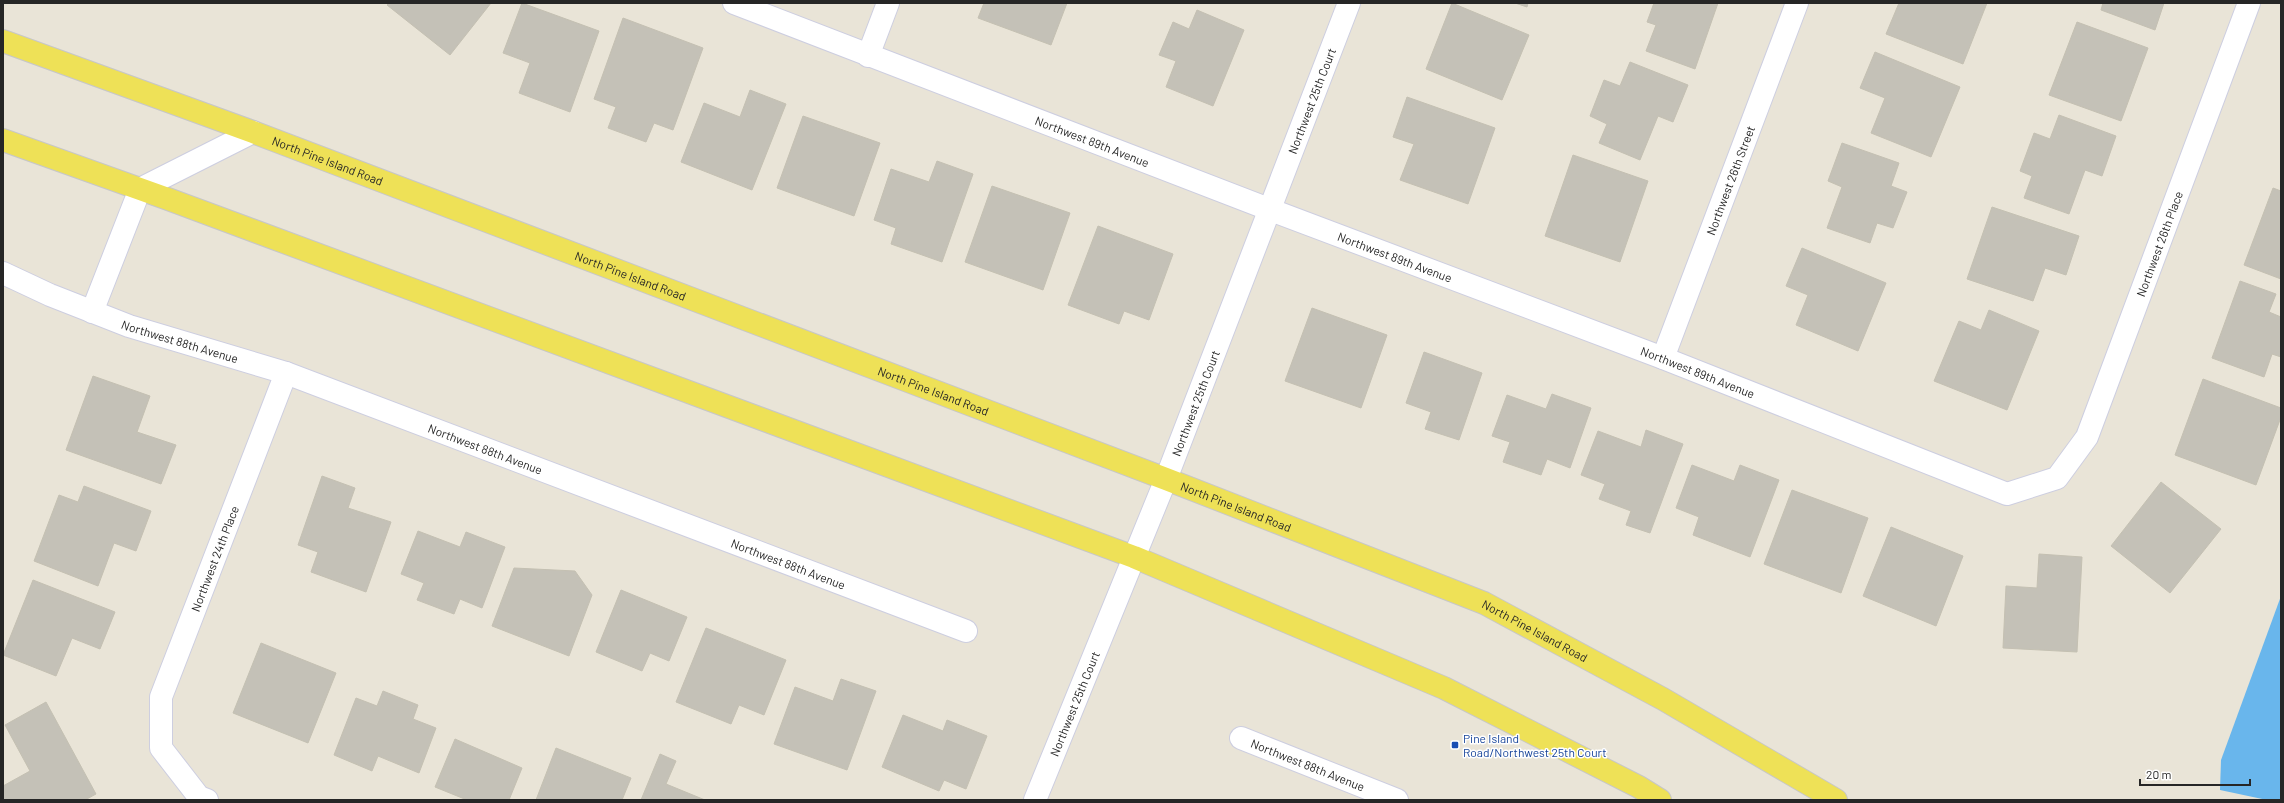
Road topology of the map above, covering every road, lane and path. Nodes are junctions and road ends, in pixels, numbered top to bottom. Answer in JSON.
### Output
{"nodes":[{"id":1,"x":734,"y":3,"type":"edge"},
{"id":2,"x":888,"y":3,"type":"edge"},
{"id":3,"x":1349,"y":3,"type":"edge"},
{"id":4,"x":1797,"y":3,"type":"edge"},
{"id":5,"x":2249,"y":3,"type":"edge"},
{"id":6,"x":3,"y":41,"type":"edge"},
{"id":7,"x":868,"y":56,"type":"junction"},
{"id":8,"x":253,"y":132,"type":"junction"},
{"id":9,"x":3,"y":140,"type":"edge"},
{"id":10,"x":140,"y":189,"type":"junction"},
{"id":11,"x":1271,"y":210,"type":"junction"},
{"id":12,"x":3,"y":273,"type":"edge"},
{"id":13,"x":92,"y":312,"type":"junction"},
{"id":14,"x":1663,"y":358,"type":"junction"},
{"id":15,"x":286,"y":373,"type":"junction"},
{"id":16,"x":2057,"y":478,"type":"joint"},
{"id":17,"x":1166,"y":479,"type":"junction"},
{"id":18,"x":1134,"y":557,"type":"junction"},
{"id":19,"x":966,"y":631,"type":"dead end"},
{"id":20,"x":1241,"y":738,"type":"dead end"},
{"id":21,"x":207,"y":800,"type":"edge"},
{"id":22,"x":1035,"y":800,"type":"edge"},
{"id":23,"x":1397,"y":800,"type":"edge"},
{"id":24,"x":1660,"y":800,"type":"edge"},
{"id":25,"x":1836,"y":800,"type":"edge"}],
"edges":[{"from":1,"to":7,"type":"street","name":"Northwest 89th Avenue"},
{"from":2,"to":7,"type":"street"},
{"from":3,"to":11,"type":"street","name":"Northwest 25th Court"},
{"from":4,"to":14,"type":"street","name":"Northwest 26th Street"},
{"from":5,"to":16,"type":"street","name":"Northwest 26th Place"},
{"from":6,"to":8,"type":"main road","name":"North Pine Island Road"},
{"from":7,"to":11,"type":"street","name":"Northwest 89th Avenue"},
{"from":8,"to":10,"type":"street"},
{"from":8,"to":17,"type":"main road","name":"North Pine Island Road"},
{"from":9,"to":10,"type":"main road"},
{"from":10,"to":13,"type":"street"},
{"from":10,"to":18,"type":"main road"},
{"from":11,"to":14,"type":"street","name":"Northwest 89th Avenue"},
{"from":11,"to":17,"type":"street","name":"Northwest 25th Court"},
{"from":12,"to":13,"type":"street","name":"Northwest 88th Avenue"},
{"from":13,"to":15,"type":"street","name":"Northwest 88th Avenue"},
{"from":14,"to":16,"type":"street","name":"Northwest 89th Avenue"},
{"from":15,"to":19,"type":"street","name":"Northwest 88th Avenue"},
{"from":15,"to":21,"type":"street","name":"Northwest 24th Place"},
{"from":17,"to":18,"type":"street","name":"Northwest 25th Court"},
{"from":17,"to":25,"type":"main road","name":"North Pine Island Road"},
{"from":18,"to":22,"type":"street","name":"Northwest 25th Court"},
{"from":18,"to":24,"type":"main road"},
{"from":20,"to":23,"type":"street","name":"Northwest 88th Avenue"}]}
